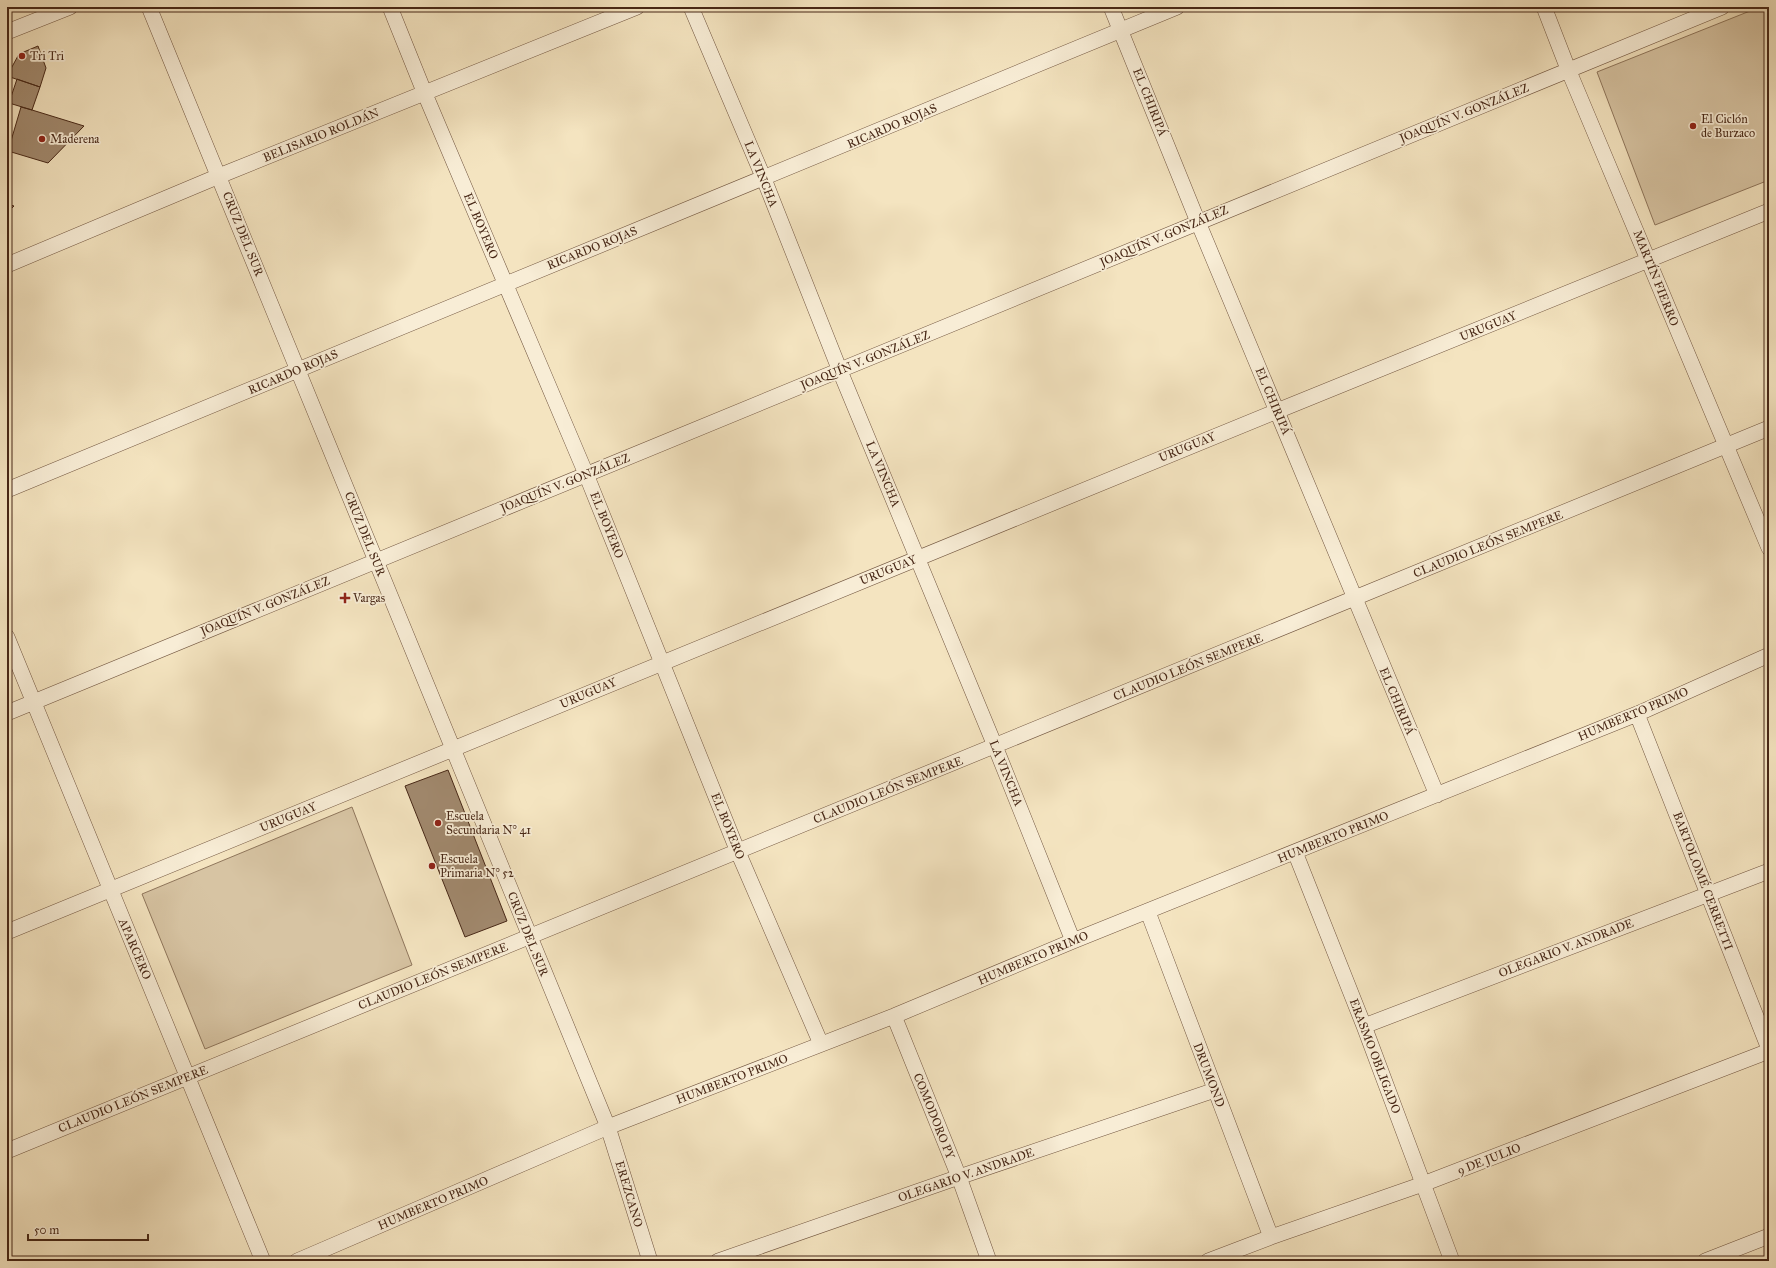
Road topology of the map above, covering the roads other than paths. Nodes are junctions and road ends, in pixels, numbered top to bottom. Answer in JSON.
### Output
{"nodes":[{"id":1,"x":70,"y":7,"type":"edge"},
{"id":2,"x":149,"y":7,"type":"edge"},
{"id":3,"x":390,"y":7,"type":"edge"},
{"id":4,"x":637,"y":7,"type":"edge"},
{"id":5,"x":691,"y":7,"type":"edge"},
{"id":6,"x":1111,"y":7,"type":"edge"},
{"id":7,"x":1177,"y":7,"type":"edge"},
{"id":8,"x":1544,"y":7,"type":"edge"},
{"id":9,"x":1722,"y":7,"type":"edge"},
{"id":10,"x":1121,"y":30,"type":"junction"},
{"id":11,"x":7,"y":32,"type":"edge"},
{"id":12,"x":1568,"y":69,"type":"junction"},
{"id":13,"x":425,"y":94,"type":"junction"},
{"id":14,"x":219,"y":176,"type":"junction"},
{"id":15,"x":764,"y":179,"type":"junction"},
{"id":16,"x":1769,"y":211,"type":"edge"},
{"id":17,"x":1198,"y":222,"type":"junction"},
{"id":18,"x":1649,"y":260,"type":"junction"},
{"id":19,"x":7,"y":265,"type":"edge"},
{"id":20,"x":506,"y":283,"type":"junction"},
{"id":21,"x":299,"y":370,"type":"junction"},
{"id":22,"x":840,"y":371,"type":"junction"},
{"id":23,"x":1277,"y":411,"type":"junction"},
{"id":24,"x":1769,"y":428,"type":"edge"},
{"id":25,"x":1725,"y":446,"type":"junction"},
{"id":26,"x":586,"y":474,"type":"junction"},
{"id":27,"x":7,"y":490,"type":"edge"},
{"id":28,"x":1769,"y":548,"type":"edge"},
{"id":29,"x":918,"y":558,"type":"junction"},
{"id":30,"x":376,"y":561,"type":"junction"},
{"id":31,"x":1354,"y":599,"type":"junction"},
{"id":32,"x":7,"y":637,"type":"edge"},
{"id":33,"x":1769,"y":655,"type":"edge"},
{"id":34,"x":662,"y":662,"type":"junction"},
{"id":35,"x":33,"y":702,"type":"junction"},
{"id":36,"x":7,"y":713,"type":"edge"},
{"id":37,"x":1637,"y":714,"type":"junction"},
{"id":38,"x":995,"y":746,"type":"junction"},
{"id":39,"x":453,"y":749,"type":"junction"},
{"id":40,"x":1436,"y":795,"type":"junction"},
{"id":41,"x":738,"y":852,"type":"junction"},
{"id":42,"x":1295,"y":852,"type":"junction"},
{"id":43,"x":1769,"y":871,"type":"edge"},
{"id":44,"x":111,"y":890,"type":"junction"},
{"id":45,"x":1708,"y":894,"type":"junction"},
{"id":46,"x":1148,"y":912,"type":"junction"},
{"id":47,"x":7,"y":932,"type":"edge"},
{"id":48,"x":529,"y":937,"type":"junction"},
{"id":49,"x":1073,"y":941,"type":"junction"},
{"id":50,"x":894,"y":1016,"type":"junction"},
{"id":51,"x":1364,"y":1026,"type":"junction"},
{"id":52,"x":822,"y":1044,"type":"junction"},
{"id":53,"x":1769,"y":1050,"type":"edge"},
{"id":54,"x":188,"y":1077,"type":"junction"},
{"id":55,"x":1215,"y":1090,"type":"junction"},
{"id":56,"x":608,"y":1127,"type":"junction"},
{"id":57,"x":7,"y":1151,"type":"edge"},
{"id":58,"x":959,"y":1177,"type":"junction"},
{"id":59,"x":1423,"y":1184,"type":"junction"},
{"id":60,"x":1769,"y":1236,"type":"edge"},
{"id":61,"x":1271,"y":1237,"type":"junction"},
{"id":62,"x":263,"y":1261,"type":"edge"},
{"id":63,"x":297,"y":1261,"type":"edge"},
{"id":64,"x":650,"y":1261,"type":"edge"},
{"id":65,"x":718,"y":1261,"type":"edge"},
{"id":66,"x":989,"y":1261,"type":"edge"},
{"id":67,"x":1208,"y":1261,"type":"edge"},
{"id":68,"x":1452,"y":1261,"type":"edge"},
{"id":69,"x":1705,"y":1261,"type":"edge"}],
"edges":[{"from":1,"to":11,"type":"street"},
{"from":2,"to":14,"type":"street","name":"CRUZ DEL SUR"},
{"from":3,"to":13,"type":"street","name":"EL BOYERO"},
{"from":4,"to":13,"type":"street","name":"BELISARIO ROLDÁN"},
{"from":5,"to":15,"type":"street","name":"LA VINCHA"},
{"from":6,"to":10,"type":"street","name":"EL CHIRIPÁ"},
{"from":7,"to":10,"type":"street","name":"RICARDO ROJAS"},
{"from":8,"to":12,"type":"street","name":"MARTÍN FIERRO"},
{"from":9,"to":12,"type":"street","name":"JOAQUÍN V. GONZÁLEZ"},
{"from":10,"to":15,"type":"street","name":"RICARDO ROJAS"},
{"from":10,"to":17,"type":"street","name":"EL CHIRIPÁ"},
{"from":12,"to":17,"type":"street","name":"JOAQUÍN V. GONZÁLEZ"},
{"from":12,"to":18,"type":"street","name":"MARTÍN FIERRO"},
{"from":13,"to":14,"type":"street","name":"BELISARIO ROLDÁN"},
{"from":13,"to":20,"type":"street","name":"EL BOYERO"},
{"from":14,"to":19,"type":"street","name":"BELISARIO ROLDÁN"},
{"from":14,"to":21,"type":"street","name":"CRUZ DEL SUR"},
{"from":15,"to":20,"type":"street","name":"RICARDO ROJAS"},
{"from":15,"to":22,"type":"street","name":"LA VINCHA"},
{"from":16,"to":18,"type":"street","name":"URUGUAY"},
{"from":17,"to":22,"type":"street","name":"JOAQUÍN V. GONZÁLEZ"},
{"from":17,"to":23,"type":"street","name":"EL CHIRIPÁ"},
{"from":18,"to":23,"type":"street","name":"URUGUAY"},
{"from":18,"to":25,"type":"street","name":"MARTÍN FIERRO"},
{"from":20,"to":21,"type":"street","name":"RICARDO ROJAS"},
{"from":20,"to":26,"type":"street","name":"EL BOYERO"},
{"from":21,"to":27,"type":"street","name":"RICARDO ROJAS"},
{"from":21,"to":30,"type":"street","name":"CRUZ DEL SUR"},
{"from":22,"to":26,"type":"street","name":"JOAQUÍN V. GONZÁLEZ"},
{"from":22,"to":29,"type":"street","name":"LA VINCHA"},
{"from":23,"to":29,"type":"street","name":"URUGUAY"},
{"from":23,"to":31,"type":"street","name":"EL CHIRIPÁ"},
{"from":24,"to":25,"type":"street","name":"CLAUDIO LEÓN SEMPERE"},
{"from":25,"to":28,"type":"street","name":"MARTÍN FIERRO"},
{"from":25,"to":31,"type":"street","name":"CLAUDIO LEÓN SEMPERE"},
{"from":26,"to":30,"type":"street","name":"JOAQUÍN V. GONZÁLEZ"},
{"from":26,"to":34,"type":"street","name":"EL BOYERO"},
{"from":29,"to":34,"type":"street","name":"URUGUAY"},
{"from":29,"to":38,"type":"street","name":"LA VINCHA"},
{"from":30,"to":35,"type":"street","name":"JOAQUÍN V. GONZÁLEZ"},
{"from":30,"to":39,"type":"street","name":"CRUZ DEL SUR"},
{"from":31,"to":38,"type":"street","name":"CLAUDIO LEÓN SEMPERE"},
{"from":31,"to":40,"type":"street","name":"EL CHIRIPÁ"},
{"from":32,"to":35,"type":"street","name":"APARCERO"},
{"from":33,"to":37,"type":"street","name":"HUMBERTO PRIMO"},
{"from":34,"to":39,"type":"street","name":"URUGUAY"},
{"from":34,"to":41,"type":"street","name":"EL BOYERO"},
{"from":35,"to":36,"type":"street","name":"JOAQUÍN V. GONZÁLEZ"},
{"from":35,"to":44,"type":"street","name":"APARCERO"},
{"from":37,"to":40,"type":"street","name":"HUMBERTO PRIMO"},
{"from":37,"to":45,"type":"street","name":"BARTOLOMÉ CERRETTI"},
{"from":38,"to":41,"type":"street","name":"CLAUDIO LEÓN SEMPERE"},
{"from":38,"to":49,"type":"street","name":"LA VINCHA"},
{"from":39,"to":44,"type":"street","name":"URUGUAY"},
{"from":39,"to":48,"type":"street","name":"CRUZ DEL SUR"},
{"from":40,"to":42,"type":"street","name":"HUMBERTO PRIMO"},
{"from":41,"to":48,"type":"street","name":"CLAUDIO LEÓN SEMPERE"},
{"from":41,"to":52,"type":"street","name":"EL BOYERO"},
{"from":42,"to":46,"type":"street","name":"HUMBERTO PRIMO"},
{"from":42,"to":51,"type":"street","name":"ERASMO OBLIGADO"},
{"from":43,"to":45,"type":"street","name":"OLEGARIO V. ANDRADE"},
{"from":44,"to":47,"type":"street","name":"URUGUAY"},
{"from":44,"to":54,"type":"street","name":"APARCERO"},
{"from":45,"to":51,"type":"street","name":"OLEGARIO V. ANDRADE"},
{"from":45,"to":53,"type":"street","name":"BARTOLOMÉ CERRETTI"},
{"from":46,"to":49,"type":"street","name":"HUMBERTO PRIMO"},
{"from":46,"to":55,"type":"street","name":"DRUMOND"},
{"from":48,"to":54,"type":"street","name":"CLAUDIO LEÓN SEMPERE"},
{"from":48,"to":56,"type":"street","name":"CRUZ DEL SUR"},
{"from":49,"to":50,"type":"street","name":"HUMBERTO PRIMO"},
{"from":50,"to":52,"type":"street","name":"HUMBERTO PRIMO"},
{"from":50,"to":58,"type":"street","name":"COMODORO PY"},
{"from":51,"to":59,"type":"street","name":"ERASMO OBLIGADO"},
{"from":52,"to":56,"type":"street","name":"HUMBERTO PRIMO"},
{"from":53,"to":59,"type":"street","name":"9 DE JULIO"},
{"from":54,"to":57,"type":"street","name":"CLAUDIO LEÓN SEMPERE"},
{"from":54,"to":62,"type":"street","name":"APARCERO"},
{"from":55,"to":58,"type":"street","name":"OLEGARIO V. ANDRADE"},
{"from":55,"to":61,"type":"street","name":"DRUMOND"},
{"from":56,"to":63,"type":"street","name":"HUMBERTO PRIMO"},
{"from":56,"to":64,"type":"street","name":"EREZCANO"},
{"from":58,"to":65,"type":"street","name":"OLEGARIO V. ANDRADE"},
{"from":58,"to":66,"type":"street","name":"COMODORO PY"},
{"from":59,"to":61,"type":"street","name":"9 DE JULIO"},
{"from":59,"to":68,"type":"street","name":"ERASMO OBLIGADO"},
{"from":60,"to":69,"type":"street"},
{"from":61,"to":67,"type":"street","name":"9 DE JULIO"}]}
